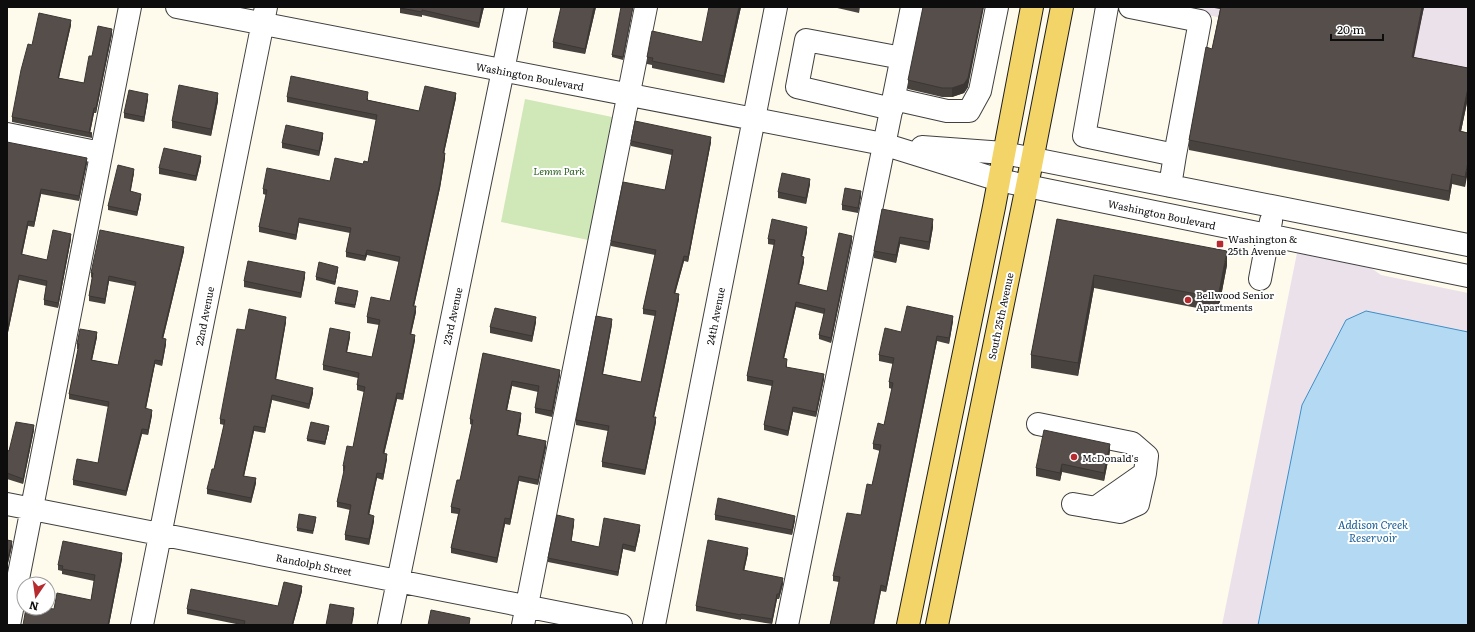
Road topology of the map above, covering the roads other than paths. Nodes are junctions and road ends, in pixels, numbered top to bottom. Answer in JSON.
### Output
{"nodes":[{"id":1,"x":130,"y":7,"type":"edge"},
{"id":2,"x":177,"y":7,"type":"edge"},
{"id":3,"x":516,"y":7,"type":"edge"},
{"id":4,"x":646,"y":7,"type":"edge"},
{"id":5,"x":776,"y":7,"type":"edge"},
{"id":6,"x":912,"y":7,"type":"edge"},
{"id":7,"x":997,"y":7,"type":"edge"},
{"id":8,"x":1032,"y":7,"type":"edge"},
{"id":9,"x":1062,"y":7,"type":"edge"},
{"id":10,"x":1108,"y":7,"type":"edge"},
{"id":11,"x":1130,"y":7,"type":"edge"},
{"id":12,"x":264,"y":15,"type":"edge"},
{"id":13,"x":902,"y":58,"type":"junction"},
{"id":14,"x":503,"y":71,"type":"junction"},
{"id":15,"x":628,"y":95,"type":"junction"},
{"id":16,"x":893,"y":104,"type":"junction"},
{"id":17,"x":753,"y":119,"type":"junction"},
{"id":18,"x":7,"y":134,"type":"edge"},
{"id":19,"x":1097,"y":138,"type":"junction"},
{"id":20,"x":883,"y":144,"type":"junction"},
{"id":21,"x":1152,"y":150,"type":"junction"},
{"id":22,"x":101,"y":153,"type":"junction"},
{"id":23,"x":1004,"y":153,"type":"junction"},
{"id":24,"x":1175,"y":154,"type":"junction"},
{"id":25,"x":1032,"y":159,"type":"junction"},
{"id":26,"x":1093,"y":171,"type":"junction"},
{"id":27,"x":999,"y":180,"type":"junction"},
{"id":28,"x":1146,"y":181,"type":"junction"},
{"id":29,"x":1027,"y":186,"type":"junction"},
{"id":30,"x":1170,"y":186,"type":"junction"},
{"id":31,"x":1273,"y":206,"type":"junction"},
{"id":32,"x":1268,"y":236,"type":"junction"},
{"id":33,"x":1467,"y":242,"type":"edge"},
{"id":34,"x":1468,"y":276,"type":"edge"},
{"id":35,"x":1260,"y":279,"type":"dead end"},
{"id":36,"x":1038,"y":424,"type":"dead end"},
{"id":37,"x":7,"y":504,"type":"edge"},
{"id":38,"x":1073,"y":504,"type":"dead end"},
{"id":39,"x":32,"y":509,"type":"junction"},
{"id":40,"x":927,"y":527,"type":"junction"},
{"id":41,"x":955,"y":532,"type":"junction"},
{"id":42,"x":160,"y":534,"type":"junction"},
{"id":43,"x":398,"y":580,"type":"junction"},
{"id":44,"x":525,"y":616,"type":"edge"},
{"id":45,"x":9,"y":625,"type":"edge"},
{"id":46,"x":142,"y":625,"type":"edge"},
{"id":47,"x":389,"y":625,"type":"edge"},
{"id":48,"x":621,"y":625,"type":"edge"},
{"id":49,"x":654,"y":625,"type":"edge"},
{"id":50,"x":787,"y":625,"type":"edge"},
{"id":51,"x":908,"y":625,"type":"edge"},
{"id":52,"x":937,"y":625,"type":"edge"}],
"edges":[{"from":1,"to":22,"type":"street"},
{"from":2,"to":12,"type":"street","name":"Washington Boulevard"},
{"from":3,"to":14,"type":"street","name":"23rd Avenue"},
{"from":4,"to":15,"type":"street"},
{"from":5,"to":17,"type":"street","name":"24th Avenue"},
{"from":6,"to":13,"type":"street"},
{"from":7,"to":16,"type":"street"},
{"from":8,"to":23,"type":"main road"},
{"from":9,"to":25,"type":"main road","name":"South 25th Avenue"},
{"from":10,"to":19,"type":"street"},
{"from":11,"to":24,"type":"street"},
{"from":12,"to":14,"type":"street","name":"Washington Boulevard"},
{"from":12,"to":42,"type":"street","name":"22nd Avenue"},
{"from":13,"to":16,"type":"street"},
{"from":13,"to":16,"type":"street"},
{"from":14,"to":15,"type":"street","name":"Washington Boulevard"},
{"from":14,"to":43,"type":"street","name":"23rd Avenue"},
{"from":15,"to":17,"type":"street","name":"Washington Boulevard"},
{"from":15,"to":44,"type":"street"},
{"from":16,"to":20,"type":"street"},
{"from":17,"to":20,"type":"street","name":"Washington Boulevard"},
{"from":17,"to":49,"type":"street","name":"24th Avenue"},
{"from":18,"to":22,"type":"street"},
{"from":19,"to":21,"type":"street"},
{"from":19,"to":26,"type":"street"},
{"from":20,"to":23,"type":"street","name":"Washington Boulevard"},
{"from":20,"to":27,"type":"street","name":"Washington Boulevard"},
{"from":20,"to":50,"type":"street"},
{"from":21,"to":24,"type":"street"},
{"from":21,"to":28,"type":"street"},
{"from":22,"to":39,"type":"street"},
{"from":23,"to":25,"type":"street","name":"Washington Boulevard"},
{"from":23,"to":27,"type":"main road"},
{"from":24,"to":30,"type":"street"},
{"from":25,"to":26,"type":"street","name":"Washington Boulevard"},
{"from":25,"to":29,"type":"main road","name":"South 25th Avenue"},
{"from":26,"to":28,"type":"street","name":"Washington Boulevard"},
{"from":27,"to":29,"type":"street","name":"Washington Boulevard"},
{"from":27,"to":40,"type":"main road"},
{"from":28,"to":30,"type":"street","name":"Washington Boulevard"},
{"from":29,"to":32,"type":"street","name":"Washington Boulevard"},
{"from":29,"to":41,"type":"main road","name":"South 25th Avenue"},
{"from":30,"to":31,"type":"street","name":"Washington Boulevard"},
{"from":31,"to":32,"type":"street"},
{"from":31,"to":33,"type":"street","name":"Washington Boulevard"},
{"from":32,"to":34,"type":"street","name":"Washington Boulevard"},
{"from":32,"to":35,"type":"street"},
{"from":36,"to":38,"type":"street"},
{"from":37,"to":39,"type":"street","name":"Randolph Street"},
{"from":39,"to":42,"type":"street","name":"Randolph Street"},
{"from":39,"to":45,"type":"street"},
{"from":40,"to":41,"type":"main road"},
{"from":40,"to":51,"type":"main road"},
{"from":41,"to":52,"type":"main road","name":"South 25th Avenue"},
{"from":42,"to":43,"type":"street","name":"Randolph Street"},
{"from":42,"to":46,"type":"street","name":"22nd Avenue"},
{"from":43,"to":44,"type":"street","name":"Randolph Street"},
{"from":43,"to":47,"type":"street","name":"23rd Avenue"},
{"from":44,"to":48,"type":"street","name":"Randolph Street"}]}
